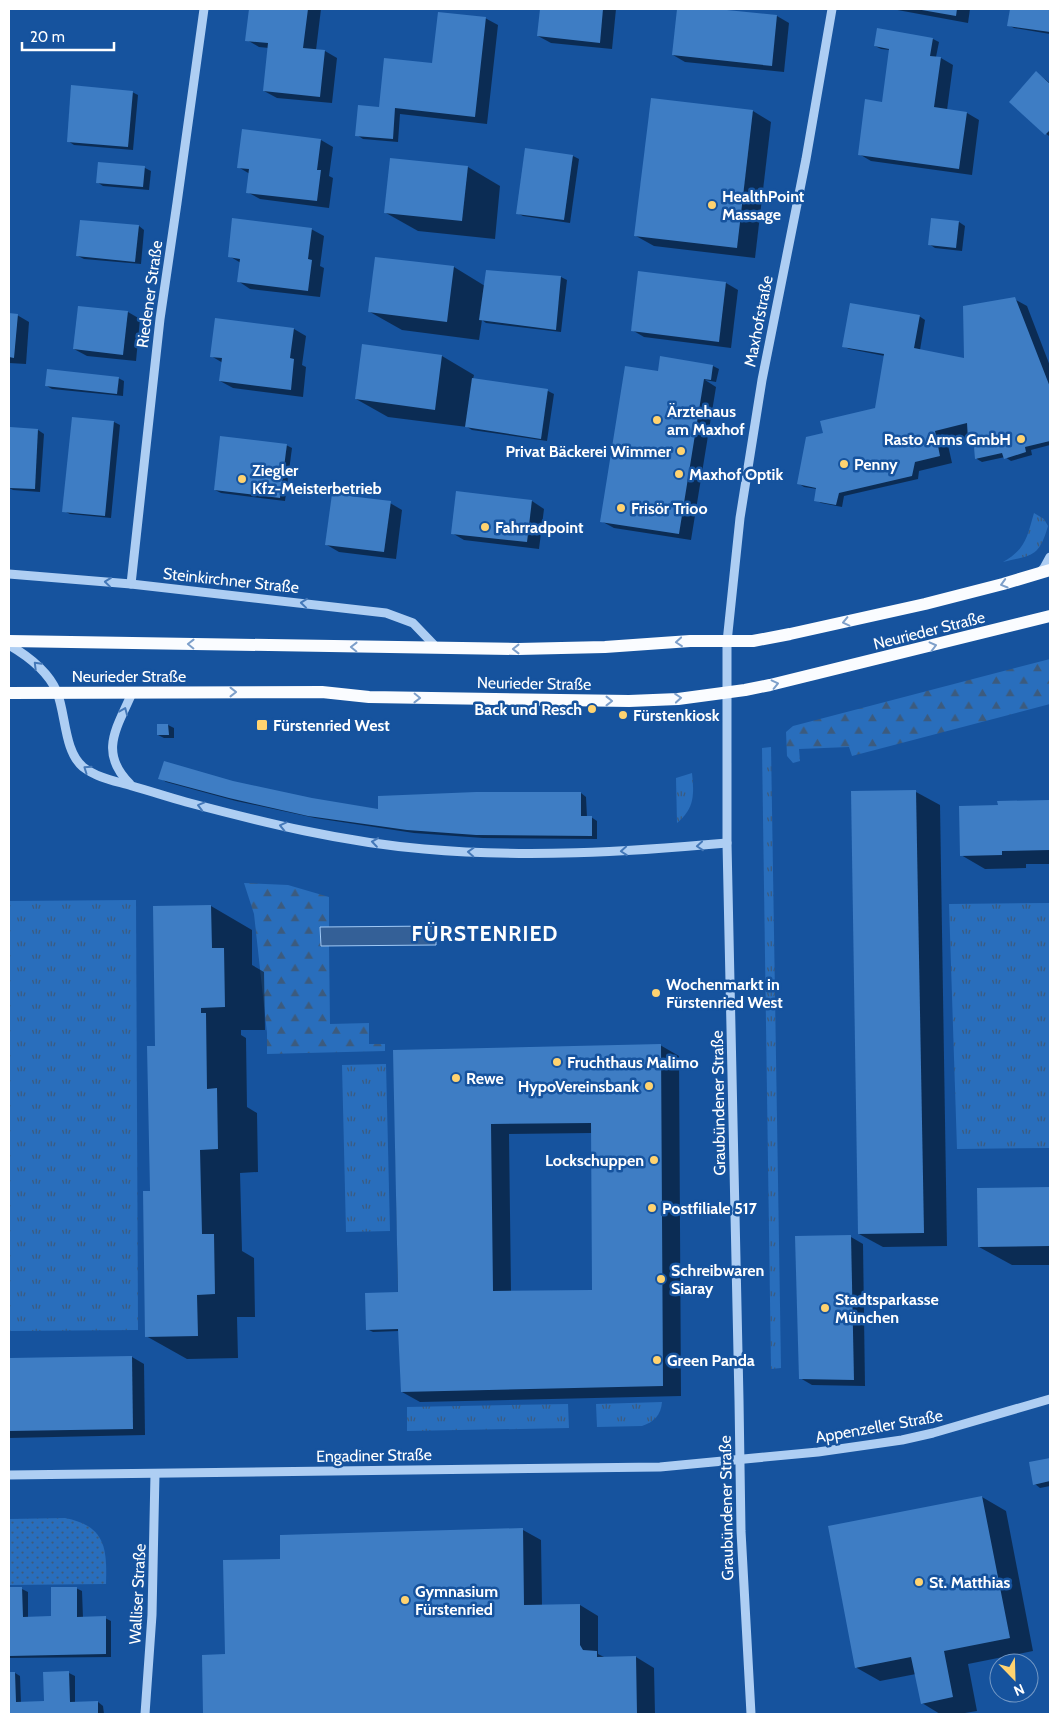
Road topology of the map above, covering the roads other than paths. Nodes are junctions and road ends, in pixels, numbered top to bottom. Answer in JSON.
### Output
{"nodes":[{"id":1,"x":204,"y":9,"type":"edge"},
{"id":2,"x":832,"y":9,"type":"edge"},
{"id":3,"x":1050,"y":557,"type":"edge"},
{"id":4,"x":1044,"y":571,"type":"edge"},
{"id":5,"x":9,"y":574,"type":"edge"},
{"id":6,"x":131,"y":584,"type":"junction"},
{"id":7,"x":1050,"y":616,"type":"edge"},
{"id":8,"x":727,"y":642,"type":"junction"},
{"id":9,"x":9,"y":643,"type":"edge"},
{"id":10,"x":437,"y":648,"type":"junction"},
{"id":11,"x":132,"y":692,"type":"junction"},
{"id":12,"x":9,"y":693,"type":"edge"},
{"id":13,"x":57,"y":693,"type":"junction"},
{"id":14,"x":727,"y":693,"type":"junction"},
{"id":15,"x":132,"y":786,"type":"junction"},
{"id":16,"x":727,"y":843,"type":"junction"},
{"id":17,"x":1050,"y":1399,"type":"edge"},
{"id":18,"x":740,"y":1460,"type":"junction"},
{"id":19,"x":155,"y":1474,"type":"junction"},
{"id":20,"x":9,"y":1475,"type":"edge"},
{"id":21,"x":145,"y":1714,"type":"edge"},
{"id":22,"x":751,"y":1714,"type":"edge"}],
"edges":[{"from":1,"to":6,"type":"street","name":"Riedener Straße"},
{"from":2,"to":8,"type":"street","name":"Maxhofstraße"},
{"from":3,"to":4,"type":"street"},
{"from":4,"to":8,"type":"main road","name":"Neurieder Straße","one_way":true},
{"from":6,"to":5,"type":"street","name":"Steinkirchner Straße","one_way":true},
{"from":10,"to":6,"type":"street","name":"Steinkirchner Straße","one_way":true},
{"from":14,"to":7,"type":"main road","name":"Neurieder Straße","one_way":true},
{"from":8,"to":10,"type":"main road","name":"Neurieder Straße","one_way":true},
{"from":8,"to":14,"type":"street","name":"Graubündener Straße"},
{"from":10,"to":9,"type":"main road","name":"Neurieder Straße","one_way":true},
{"from":13,"to":9,"type":"street","one_way":true},
{"from":11,"to":13,"type":"main road","name":"Neurieder Straße"},
{"from":11,"to":14,"type":"main road","name":"Neurieder Straße","one_way":true},
{"from":15,"to":11,"type":"street","one_way":true},
{"from":12,"to":13,"type":"main road","name":"Neurieder Straße"},
{"from":15,"to":13,"type":"street","one_way":true},
{"from":14,"to":16,"type":"street","name":"Graubündener Straße"},
{"from":16,"to":15,"type":"street","one_way":true},
{"from":16,"to":18,"type":"street","name":"Graubündener Straße"},
{"from":17,"to":18,"type":"street","name":"Appenzeller Straße"},
{"from":18,"to":19,"type":"street","name":"Engadiner Straße"},
{"from":18,"to":22,"type":"street","name":"Graubündener Straße"},
{"from":19,"to":20,"type":"street","name":"Engadiner Straße"},
{"from":19,"to":21,"type":"street","name":"Walliser Straße"}]}
